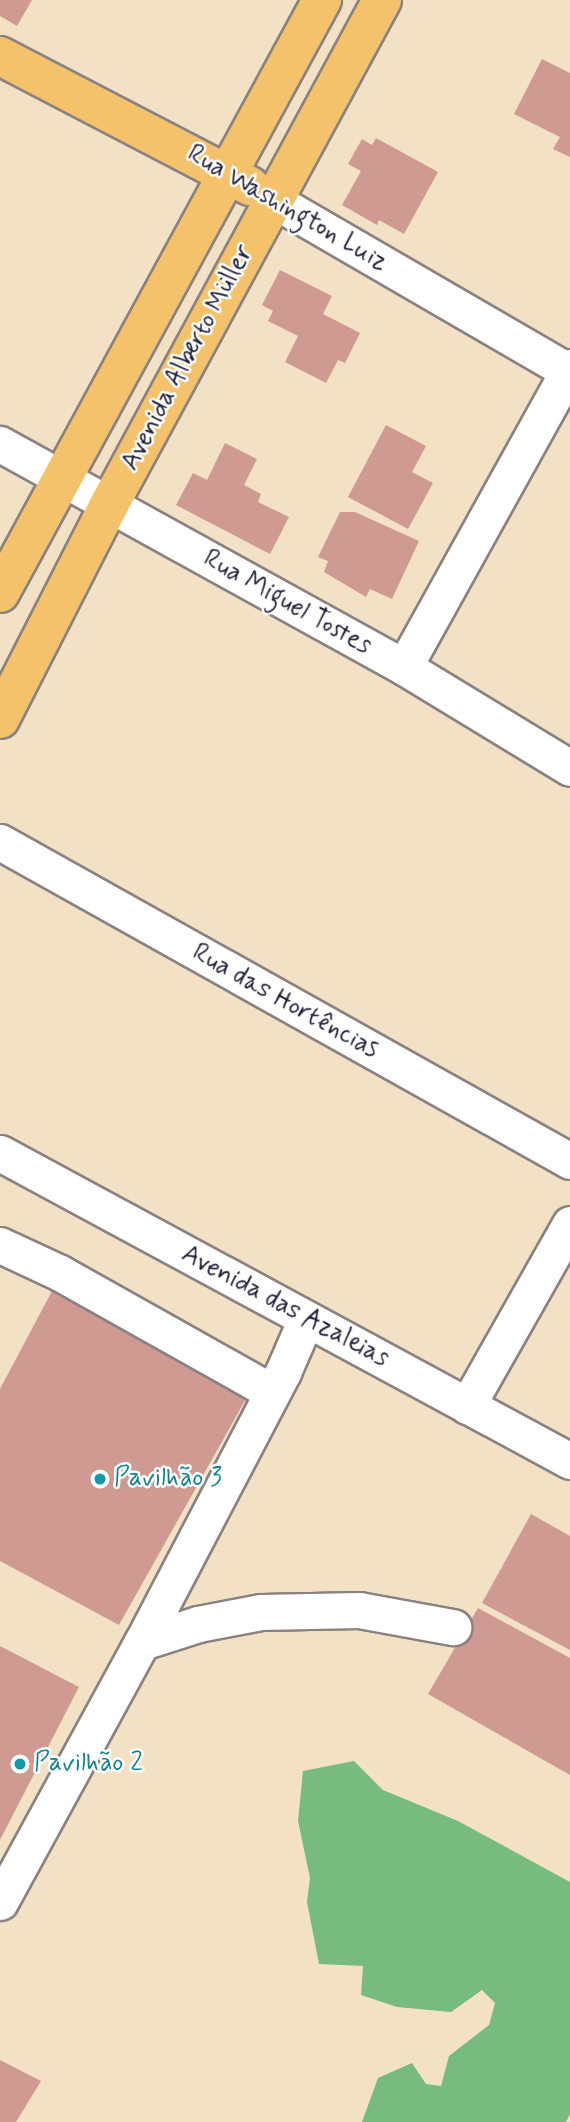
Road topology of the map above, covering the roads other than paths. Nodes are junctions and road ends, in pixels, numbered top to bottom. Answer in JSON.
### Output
{"nodes":[{"id":1,"x":322,"y":0,"type":"edge"},
{"id":2,"x":382,"y":0,"type":"edge"},
{"id":3,"x":0,"y":56,"type":"edge"},
{"id":4,"x":229,"y":173,"type":"junction"},
{"id":5,"x":273,"y":200,"type":"junction"},
{"id":6,"x":569,"y":370,"type":"edge"},
{"id":7,"x":0,"y":444,"type":"edge"},
{"id":8,"x":64,"y":478,"type":"junction"},
{"id":9,"x":109,"y":505,"type":"junction"},
{"id":10,"x":0,"y":593,"type":"edge"},
{"id":11,"x":404,"y":667,"type":"junction"},
{"id":12,"x":0,"y":719,"type":"edge"},
{"id":13,"x":570,"y":768,"type":"edge"},
{"id":14,"x":0,"y":842,"type":"edge"},
{"id":15,"x":0,"y":1153,"type":"edge"},
{"id":16,"x":570,"y":1161,"type":"edge"},
{"id":17,"x":570,"y":1224,"type":"edge"},
{"id":18,"x":0,"y":1245,"type":"edge"},
{"id":19,"x":306,"y":1319,"type":"junction"},
{"id":20,"x":272,"y":1392,"type":"junction"},
{"id":21,"x":467,"y":1406,"type":"junction"},
{"id":22,"x":570,"y":1461,"type":"edge"},
{"id":23,"x":453,"y":1627,"type":"dead end"},
{"id":24,"x":142,"y":1642,"type":"junction"},
{"id":25,"x":0,"y":1902,"type":"edge"}],
"edges":[{"from":1,"to":4,"type":"main road","name":"Avenida Alberto Müller"},
{"from":2,"to":5,"type":"main road","name":"Avenida Alberto Müller"},
{"from":3,"to":4,"type":"main road","name":"Rua Washington Luiz"},
{"from":4,"to":5,"type":"main road","name":"Rua Washington Luiz"},
{"from":4,"to":8,"type":"main road","name":"Avenida Alberto Müller"},
{"from":5,"to":6,"type":"street","name":"Rua Washington Luiz"},
{"from":5,"to":9,"type":"main road","name":"Avenida Alberto Müller"},
{"from":6,"to":11,"type":"street"},
{"from":7,"to":8,"type":"street","name":"Rua Miguel Tostes"},
{"from":8,"to":9,"type":"street","name":"Rua Miguel Tostes"},
{"from":8,"to":10,"type":"main road","name":"Avenida Alberto Müller"},
{"from":9,"to":11,"type":"street","name":"Rua Miguel Tostes"},
{"from":9,"to":12,"type":"main road","name":"Avenida Alberto Müller"},
{"from":11,"to":13,"type":"street","name":"Rua Miguel Tostes"},
{"from":14,"to":16,"type":"street","name":"Rua das Hortências"},
{"from":15,"to":19,"type":"street","name":"Avenida das Azaleias"},
{"from":17,"to":21,"type":"street"},
{"from":18,"to":20,"type":"street"},
{"from":19,"to":20,"type":"street"},
{"from":19,"to":21,"type":"street","name":"Avenida das Azaleias"},
{"from":20,"to":24,"type":"street"},
{"from":21,"to":22,"type":"street","name":"Avenida das Azaleias"},
{"from":23,"to":24,"type":"street"},
{"from":24,"to":25,"type":"street"}]}
